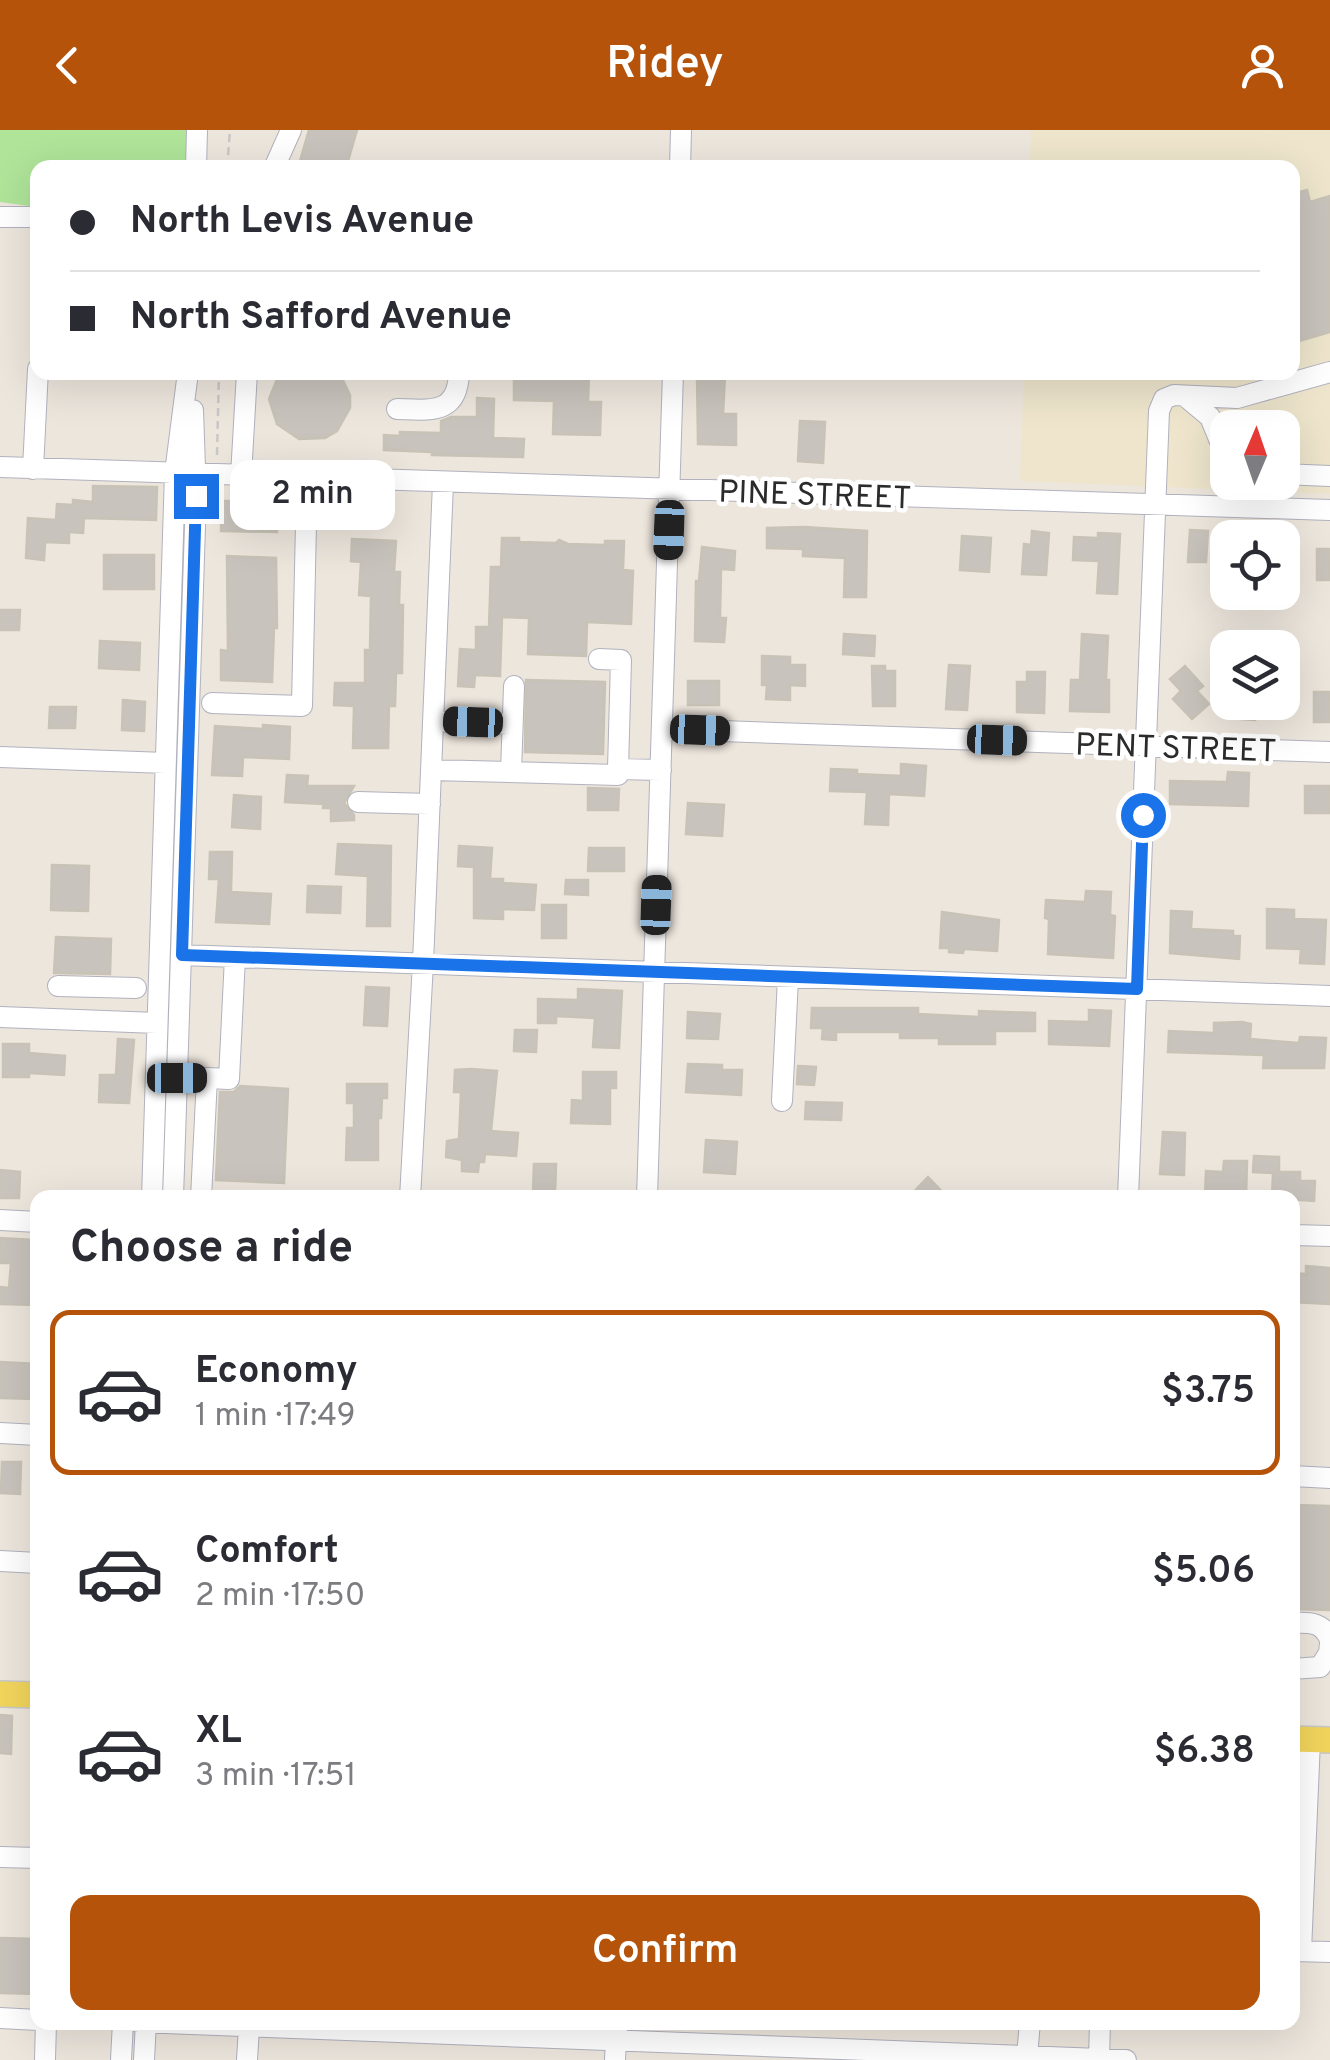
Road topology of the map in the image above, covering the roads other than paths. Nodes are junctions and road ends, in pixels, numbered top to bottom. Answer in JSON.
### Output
{"nodes":[{"id":1,"x":197,"y":130,"type":"edge"},
{"id":2,"x":291,"y":130,"type":"edge"},
{"id":3,"x":681,"y":130,"type":"edge"},
{"id":4,"x":196,"y":160,"type":"edge"},
{"id":5,"x":278,"y":160,"type":"edge"},
{"id":6,"x":680,"y":160,"type":"edge"},
{"id":7,"x":0,"y":216,"type":"edge"},
{"id":8,"x":30,"y":217,"type":"edge"},
{"id":9,"x":1330,"y":372,"type":"edge"},
{"id":10,"x":37,"y":380,"type":"edge"},
{"id":11,"x":188,"y":380,"type":"edge"},
{"id":12,"x":190,"y":380,"type":"edge"},
{"id":13,"x":247,"y":380,"type":"edge"},
{"id":14,"x":459,"y":380,"type":"edge"},
{"id":15,"x":673,"y":380,"type":"edge"},
{"id":16,"x":1186,"y":397,"type":"junction"},
{"id":17,"x":396,"y":409,"type":"dead end"},
{"id":18,"x":1210,"y":417,"type":"edge"},
{"id":19,"x":0,"y":468,"type":"edge"},
{"id":20,"x":33,"y":468,"type":"junction"},
{"id":21,"x":175,"y":474,"type":"junction"},
{"id":22,"x":197,"y":474,"type":"junction"},
{"id":23,"x":1300,"y":475,"type":"edge"},
{"id":24,"x":241,"y":476,"type":"junction"},
{"id":25,"x":1330,"y":476,"type":"edge"},
{"id":26,"x":307,"y":478,"type":"junction"},
{"id":27,"x":442,"y":483,"type":"junction"},
{"id":28,"x":670,"y":490,"type":"junction"},
{"id":29,"x":1154,"y":503,"type":"junction"},
{"id":30,"x":1330,"y":510,"type":"edge"},
{"id":31,"x":600,"y":660,"type":"dead end"},
{"id":32,"x":514,"y":686,"type":"dead end"},
{"id":33,"x":212,"y":703,"type":"dead end"},
{"id":34,"x":433,"y":721,"type":"junction"},
{"id":35,"x":512,"y":724,"type":"junction"},
{"id":36,"x":662,"y":729,"type":"junction"},
{"id":37,"x":1145,"y":745,"type":"junction"},
{"id":38,"x":1330,"y":752,"type":"edge"},
{"id":39,"x":0,"y":757,"type":"edge"},
{"id":40,"x":166,"y":763,"type":"junction"},
{"id":41,"x":618,"y":769,"type":"junction"},
{"id":42,"x":431,"y":770,"type":"junction"},
{"id":43,"x":661,"y":770,"type":"junction"},
{"id":44,"x":511,"y":772,"type":"junction"},
{"id":45,"x":358,"y":802,"type":"dead end"},
{"id":46,"x":430,"y":804,"type":"junction"},
{"id":47,"x":182,"y":955,"type":"junction"},
{"id":48,"x":235,"y":957,"type":"junction"},
{"id":49,"x":424,"y":963,"type":"junction"},
{"id":50,"x":654,"y":972,"type":"junction"},
{"id":51,"x":788,"y":978,"type":"junction"},
{"id":52,"x":58,"y":986,"type":"dead end"},
{"id":53,"x":80,"y":986,"type":"junction"},
{"id":54,"x":136,"y":988,"type":"dead end"},
{"id":55,"x":1137,"y":989,"type":"junction"},
{"id":56,"x":1330,"y":996,"type":"edge"},
{"id":57,"x":0,"y":1017,"type":"edge"},
{"id":58,"x":79,"y":1020,"type":"junction"},
{"id":59,"x":158,"y":1023,"type":"junction"},
{"id":60,"x":177,"y":1078,"type":"junction"},
{"id":61,"x":207,"y":1078,"type":"junction"},
{"id":62,"x":782,"y":1101,"type":"dead end"},
{"id":63,"x":152,"y":1190,"type":"edge"},
{"id":64,"x":173,"y":1190,"type":"edge"},
{"id":65,"x":201,"y":1190,"type":"edge"},
{"id":66,"x":410,"y":1190,"type":"edge"},
{"id":67,"x":646,"y":1190,"type":"edge"},
{"id":68,"x":1128,"y":1190,"type":"edge"},
{"id":69,"x":0,"y":1220,"type":"edge"},
{"id":70,"x":30,"y":1222,"type":"edge"},
{"id":71,"x":1300,"y":1235,"type":"edge"},
{"id":72,"x":1330,"y":1236,"type":"edge"},
{"id":73,"x":0,"y":1433,"type":"edge"},
{"id":74,"x":30,"y":1434,"type":"edge"},
{"id":75,"x":1300,"y":1476,"type":"edge"},
{"id":76,"x":1330,"y":1478,"type":"edge"},
{"id":77,"x":0,"y":1561,"type":"edge"},
{"id":78,"x":30,"y":1562,"type":"edge"},
{"id":79,"x":1300,"y":1623,"type":"edge"},
{"id":80,"x":1330,"y":1642,"type":"edge"},
{"id":81,"x":1325,"y":1668,"type":"edge"},
{"id":82,"x":1300,"y":1669,"type":"edge"},
{"id":83,"x":0,"y":1694,"type":"edge"},
{"id":84,"x":30,"y":1695,"type":"edge"},
{"id":85,"x":1311,"y":1740,"type":"edge"},
{"id":86,"x":0,"y":1857,"type":"edge"},
{"id":87,"x":30,"y":1858,"type":"edge"},
{"id":88,"x":1300,"y":1906,"type":"edge"},
{"id":89,"x":1300,"y":1951,"type":"edge"},
{"id":90,"x":1330,"y":1952,"type":"edge"},
{"id":91,"x":0,"y":2018,"type":"edge"},
{"id":92,"x":30,"y":2020,"type":"edge"},
{"id":93,"x":46,"y":2030,"type":"edge"},
{"id":94,"x":124,"y":2030,"type":"edge"},
{"id":95,"x":146,"y":2030,"type":"edge"},
{"id":96,"x":253,"y":2030,"type":"edge"},
{"id":97,"x":506,"y":2030,"type":"edge"},
{"id":98,"x":1029,"y":2030,"type":"edge"},
{"id":99,"x":1100,"y":2030,"type":"edge"},
{"id":100,"x":616,"y":2041,"type":"edge"},
{"id":101,"x":1027,"y":2056,"type":"junction"},
{"id":102,"x":1099,"y":2059,"type":"edge"},
{"id":103,"x":45,"y":2060,"type":"edge"},
{"id":104,"x":122,"y":2060,"type":"edge"},
{"id":105,"x":144,"y":2060,"type":"edge"},
{"id":106,"x":248,"y":2060,"type":"edge"},
{"id":107,"x":1126,"y":2060,"type":"edge"}],
"edges":[{"from":1,"to":4,"type":"street"},
{"from":2,"to":5,"type":"street"},
{"from":3,"to":6,"type":"street"},
{"from":7,"to":8,"type":"street"},
{"from":9,"to":16,"type":"street"},
{"from":10,"to":20,"type":"street"},
{"from":11,"to":21,"type":"street"},
{"from":12,"to":22,"type":"street"},
{"from":13,"to":24,"type":"street"},
{"from":14,"to":17,"type":"street"},
{"from":15,"to":28,"type":"street"},
{"from":16,"to":18,"type":"street"},
{"from":16,"to":29,"type":"street"},
{"from":19,"to":20,"type":"street","name":"PINE STREET"},
{"from":20,"to":21,"type":"street","name":"PINE STREET"},
{"from":21,"to":22,"type":"street","name":"PINE STREET"},
{"from":21,"to":40,"type":"street"},
{"from":22,"to":24,"type":"street","name":"PINE STREET"},
{"from":22,"to":47,"type":"street"},
{"from":23,"to":25,"type":"street"},
{"from":24,"to":26,"type":"street","name":"PINE STREET"},
{"from":26,"to":27,"type":"street","name":"PINE STREET"},
{"from":26,"to":33,"type":"street"},
{"from":27,"to":28,"type":"street","name":"PINE STREET"},
{"from":27,"to":34,"type":"street"},
{"from":28,"to":29,"type":"street","name":"PINE STREET"},
{"from":28,"to":36,"type":"street"},
{"from":29,"to":30,"type":"street","name":"PINE STREET"},
{"from":29,"to":37,"type":"street"},
{"from":31,"to":41,"type":"street"},
{"from":32,"to":35,"type":"street"},
{"from":34,"to":35,"type":"street"},
{"from":34,"to":42,"type":"street"},
{"from":35,"to":44,"type":"street"},
{"from":36,"to":37,"type":"street","name":"PENT STREET"},
{"from":36,"to":43,"type":"street"},
{"from":37,"to":38,"type":"street","name":"PENT STREET"},
{"from":37,"to":55,"type":"street"},
{"from":39,"to":40,"type":"street"},
{"from":40,"to":59,"type":"street"},
{"from":41,"to":43,"type":"street"},
{"from":41,"to":44,"type":"street"},
{"from":42,"to":44,"type":"street"},
{"from":42,"to":46,"type":"street"},
{"from":43,"to":50,"type":"street"},
{"from":45,"to":46,"type":"street"},
{"from":46,"to":49,"type":"street"},
{"from":47,"to":48,"type":"street"},
{"from":47,"to":60,"type":"street"},
{"from":48,"to":49,"type":"street"},
{"from":48,"to":61,"type":"street"},
{"from":49,"to":50,"type":"street"},
{"from":49,"to":66,"type":"street"},
{"from":50,"to":51,"type":"street"},
{"from":50,"to":67,"type":"street"},
{"from":51,"to":55,"type":"street"},
{"from":51,"to":62,"type":"street"},
{"from":52,"to":53,"type":"street"},
{"from":53,"to":54,"type":"street"},
{"from":53,"to":58,"type":"street"},
{"from":55,"to":56,"type":"street"},
{"from":55,"to":68,"type":"street"},
{"from":57,"to":58,"type":"street"},
{"from":58,"to":59,"type":"street"},
{"from":59,"to":63,"type":"street"},
{"from":60,"to":61,"type":"street"},
{"from":60,"to":64,"type":"street"},
{"from":61,"to":65,"type":"street"},
{"from":69,"to":70,"type":"street"},
{"from":71,"to":72,"type":"street"},
{"from":73,"to":74,"type":"street"},
{"from":75,"to":76,"type":"street"},
{"from":77,"to":78,"type":"street"},
{"from":79,"to":80,"type":"street"},
{"from":80,"to":81,"type":"street"},
{"from":81,"to":82,"type":"street"},
{"from":83,"to":84,"type":"main road"},
{"from":85,"to":88,"type":"street"},
{"from":86,"to":87,"type":"street"},
{"from":89,"to":90,"type":"street"},
{"from":91,"to":92,"type":"street"},
{"from":93,"to":103,"type":"street"},
{"from":94,"to":104,"type":"street"},
{"from":95,"to":105,"type":"street"},
{"from":96,"to":106,"type":"street"},
{"from":97,"to":100,"type":"street"},
{"from":98,"to":101,"type":"street"},
{"from":99,"to":102,"type":"street"},
{"from":100,"to":101,"type":"street"},
{"from":101,"to":102,"type":"street"},
{"from":102,"to":107,"type":"street"}]}
